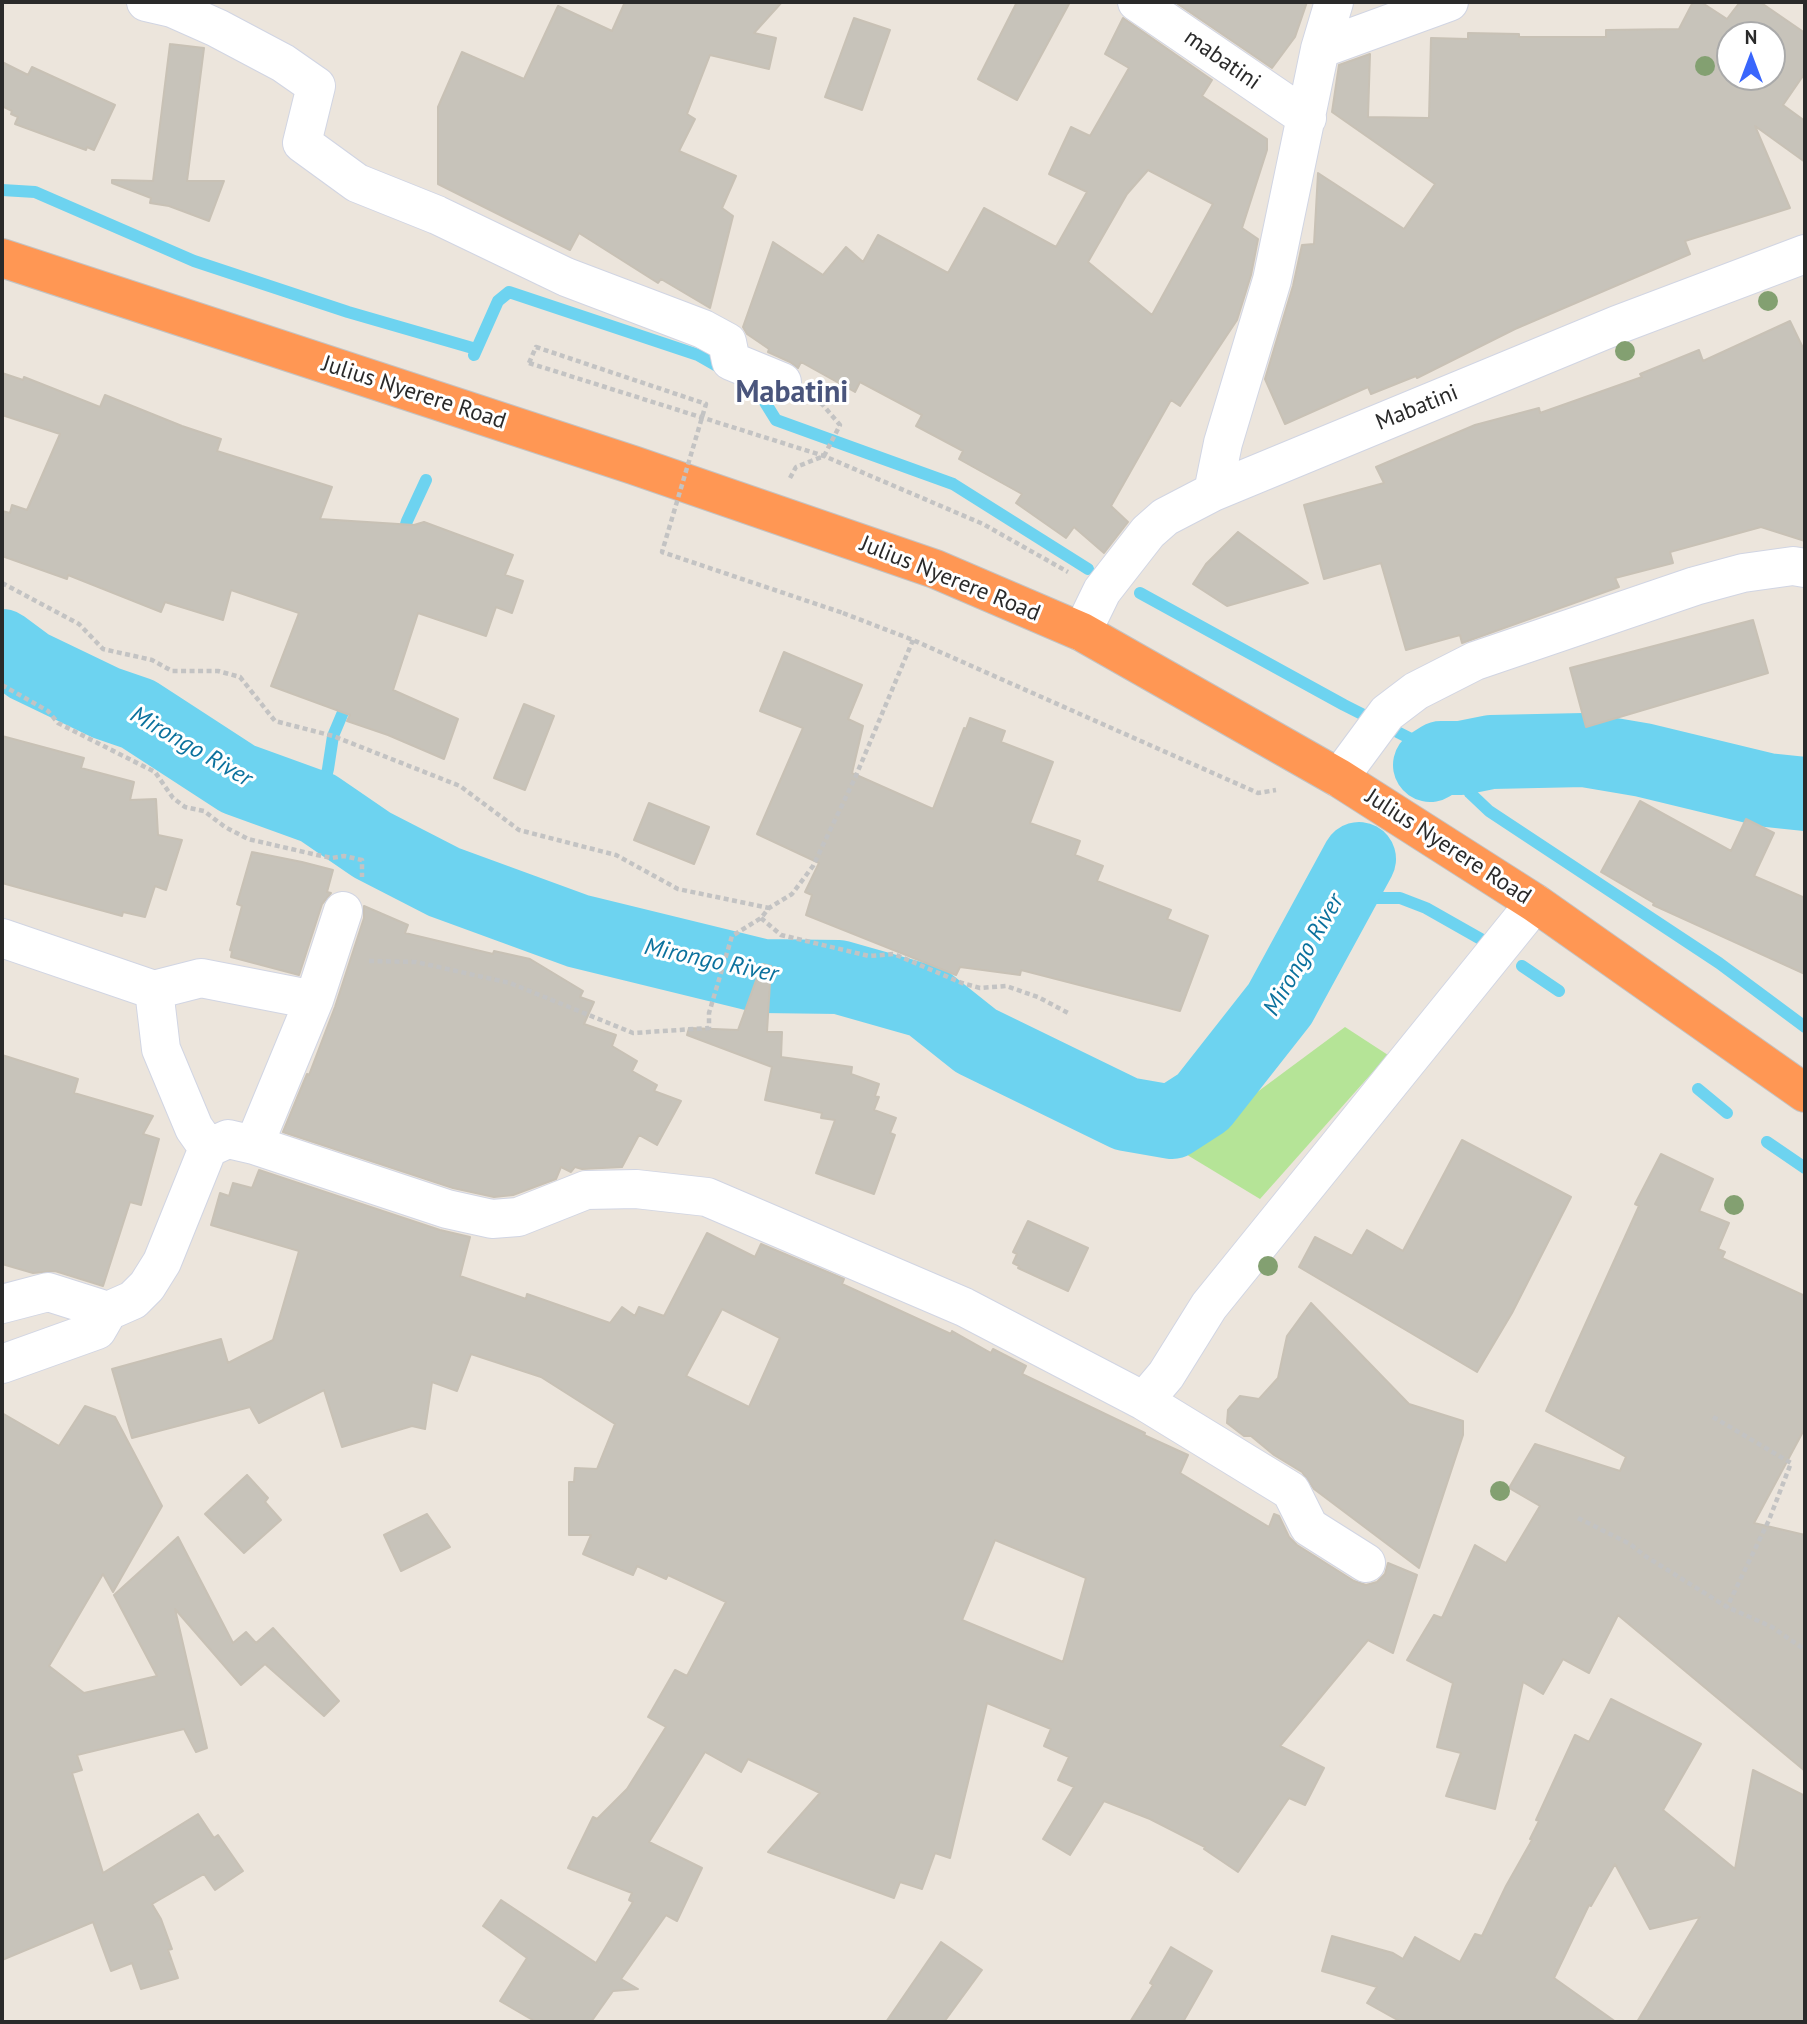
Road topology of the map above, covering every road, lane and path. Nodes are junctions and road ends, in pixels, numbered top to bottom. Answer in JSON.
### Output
{"nodes":[{"id":1,"x":146,"y":2,"type":"edge"},
{"id":2,"x":1138,"y":2,"type":"edge"},
{"id":3,"x":1334,"y":2,"type":"edge"},
{"id":4,"x":1449,"y":2,"type":"edge"},
{"id":5,"x":1320,"y":49,"type":"junction"},
{"id":6,"x":1307,"y":118,"type":"junction"},
{"id":7,"x":1805,"y":254,"type":"edge"},
{"id":8,"x":2,"y":258,"type":"edge"},
{"id":9,"x":782,"y":382,"type":"dead end"},
{"id":10,"x":838,"y":430,"type":"dead end"},
{"id":11,"x":825,"y":454,"type":"dead end"},
{"id":12,"x":1213,"y":492,"type":"junction"},
{"id":13,"x":1805,"y":568,"type":"edge"},
{"id":14,"x":2,"y":583,"type":"edge"},
{"id":15,"x":1102,"y":591,"type":"junction"},
{"id":16,"x":1082,"y":632,"type":"junction"},
{"id":17,"x":913,"y":640,"type":"junction"},
{"id":18,"x":2,"y":685,"type":"edge"},
{"id":19,"x":1339,"y":778,"type":"junction"},
{"id":20,"x":1535,"y":903,"type":"junction"},
{"id":21,"x":769,"y":908,"type":"junction"},
{"id":22,"x":344,"y":911,"type":"joint"},
{"id":23,"x":761,"y":918,"type":"junction"},
{"id":24,"x":2,"y":938,"type":"edge"},
{"id":25,"x":329,"y":958,"type":"junction"},
{"id":26,"x":154,"y":990,"type":"junction"},
{"id":27,"x":314,"y":1000,"type":"junction"},
{"id":28,"x":1068,"y":1013,"type":"dead end"},
{"id":29,"x":1805,"y":1093,"type":"edge"},
{"id":30,"x":254,"y":1145,"type":"junction"},
{"id":31,"x":208,"y":1148,"type":"junction"},
{"id":32,"x":2,"y":1304,"type":"edge"},
{"id":33,"x":108,"y":1311,"type":"junction"},
{"id":34,"x":2,"y":1364,"type":"edge"},
{"id":35,"x":1144,"y":1401,"type":"junction"},
{"id":36,"x":1713,"y":1417,"type":"dead end"},
{"id":37,"x":1578,"y":1518,"type":"dead end"},
{"id":38,"x":1366,"y":1563,"type":"dead end"},
{"id":39,"x":1727,"y":1608,"type":"junction"},
{"id":40,"x":1805,"y":1650,"type":"edge"}],
"edges":[{"from":1,"to":9,"type":"street"},
{"from":2,"to":6,"type":"street","name":"mabatini"},
{"from":3,"to":5,"type":"street"},
{"from":4,"to":5,"type":"street"},
{"from":5,"to":6,"type":"street"},
{"from":6,"to":12,"type":"street"},
{"from":7,"to":12,"type":"street","name":"Mabatini"},
{"from":8,"to":16,"type":"highway","name":"Julius Nyerere Road"},
{"from":10,"to":11,"type":"path"},
{"from":12,"to":15,"type":"street","name":"Mabatini"},
{"from":13,"to":19,"type":"street"},
{"from":14,"to":21,"type":"path"},
{"from":15,"to":16,"type":"street","name":"Mabatini"},
{"from":15,"to":17,"type":"path","bridge":true},
{"from":16,"to":19,"type":"highway","name":"Julius Nyerere Road"},
{"from":17,"to":19,"type":"path"},
{"from":17,"to":21,"type":"path"},
{"from":18,"to":22,"type":"path"},
{"from":19,"to":20,"type":"highway","name":"Julius Nyerere Road"},
{"from":20,"to":29,"type":"highway","name":"Julius Nyerere Road"},
{"from":20,"to":35,"type":"street"},
{"from":21,"to":23,"type":"path"},
{"from":22,"to":25,"type":"street"},
{"from":23,"to":25,"type":"path"},
{"from":23,"to":28,"type":"path"},
{"from":24,"to":26,"type":"street"},
{"from":25,"to":27,"type":"street"},
{"from":26,"to":27,"type":"street"},
{"from":26,"to":31,"type":"street"},
{"from":27,"to":30,"type":"street"},
{"from":30,"to":31,"type":"street"},
{"from":30,"to":35,"type":"street"},
{"from":31,"to":33,"type":"street"},
{"from":32,"to":33,"type":"street"},
{"from":33,"to":34,"type":"street"},
{"from":35,"to":38,"type":"street"},
{"from":36,"to":39,"type":"path"},
{"from":37,"to":39,"type":"path"},
{"from":39,"to":40,"type":"path"}]}
